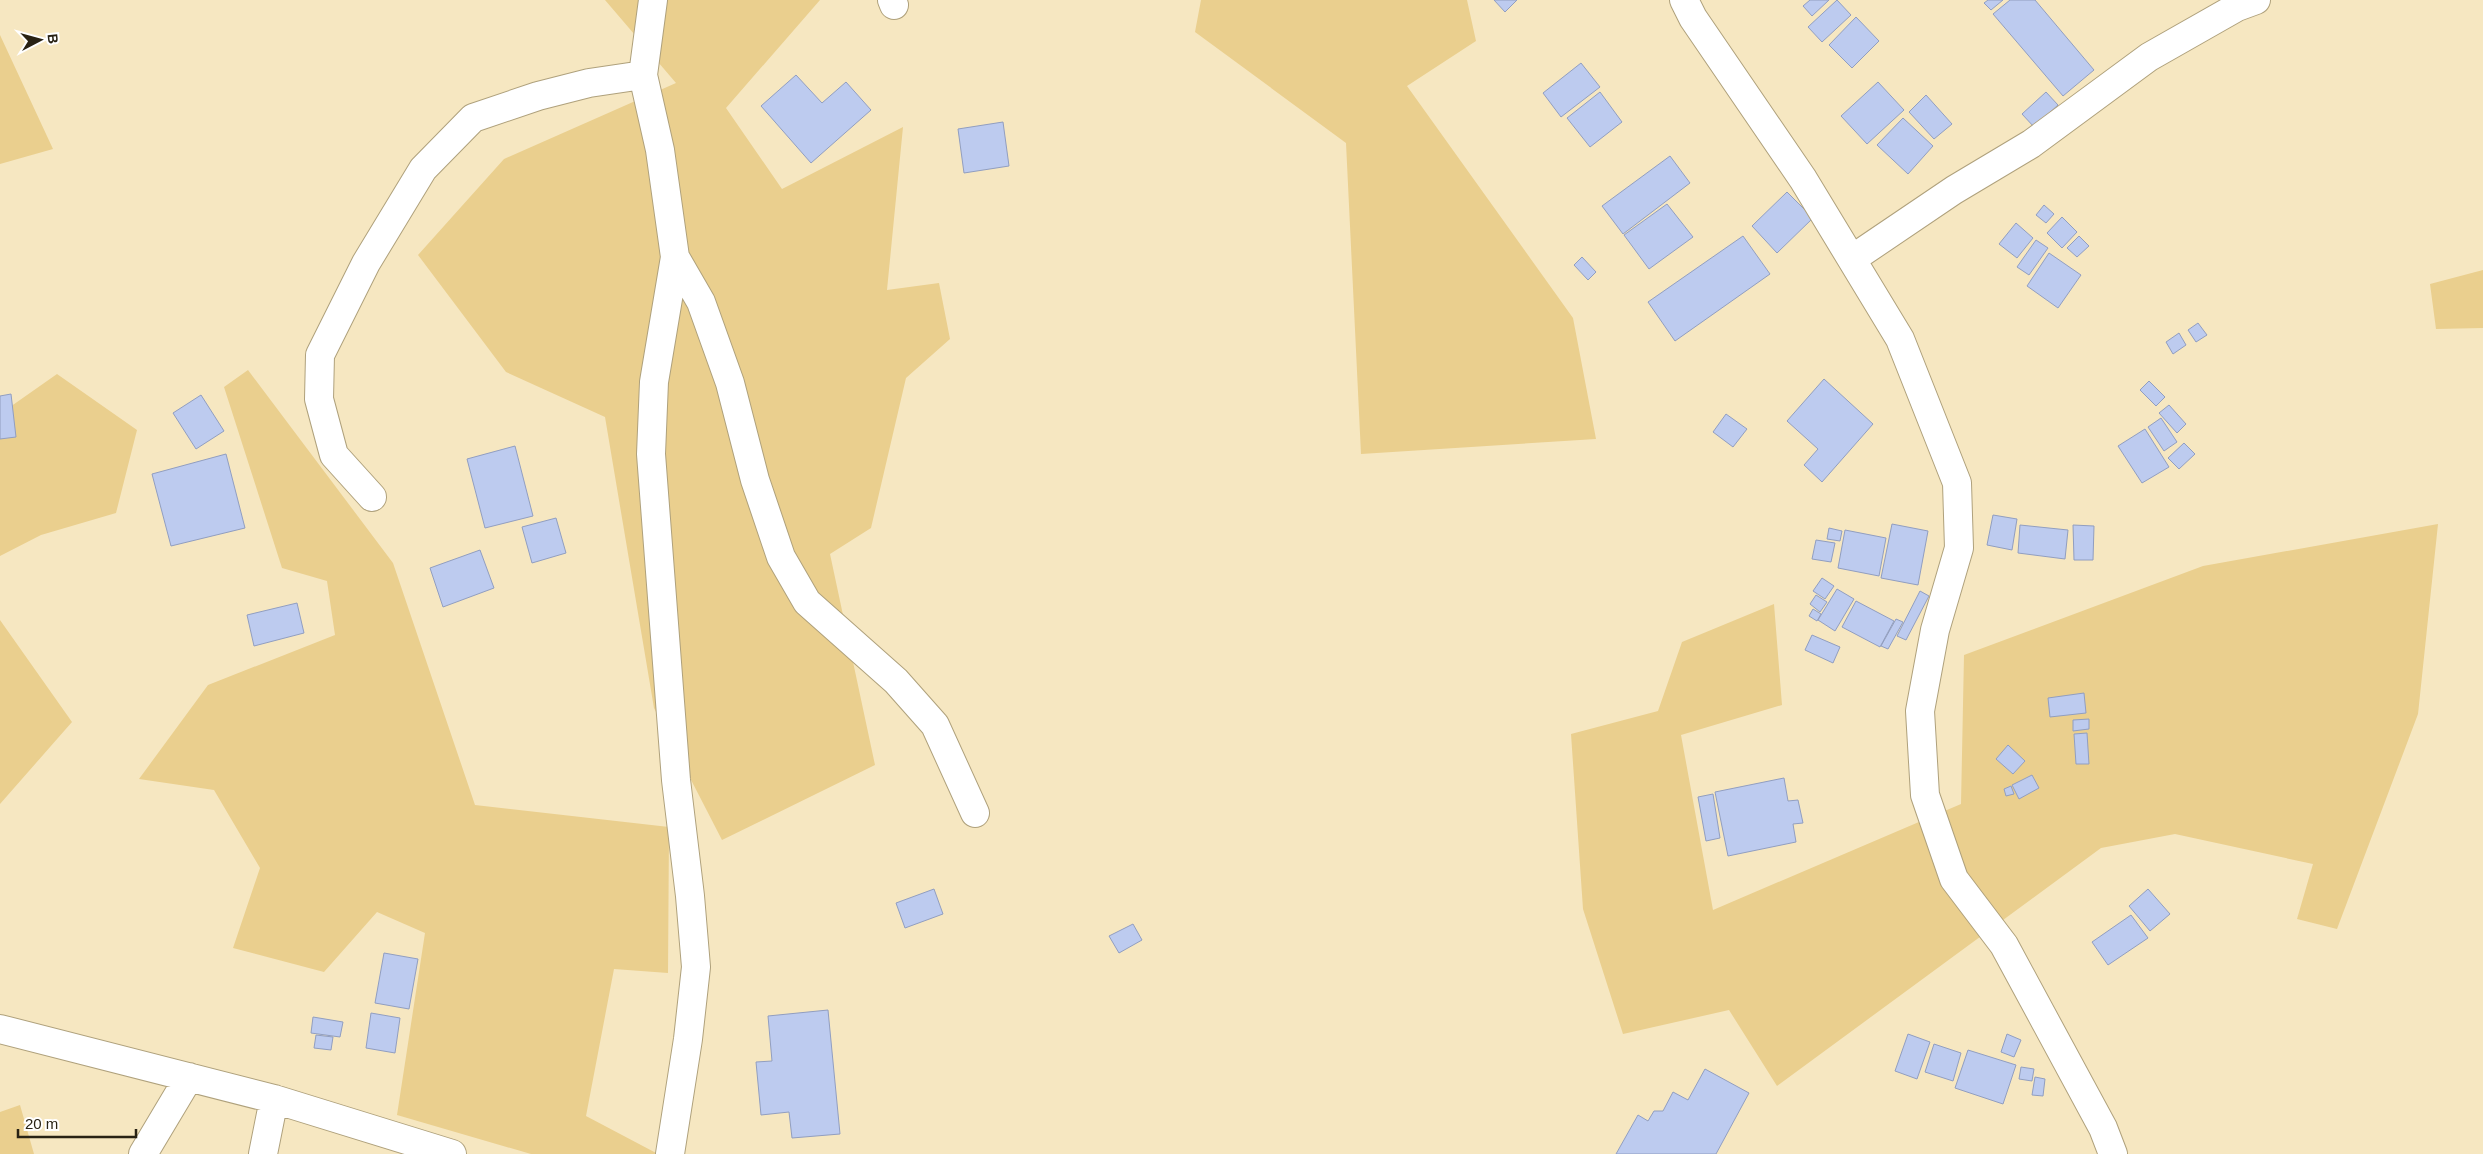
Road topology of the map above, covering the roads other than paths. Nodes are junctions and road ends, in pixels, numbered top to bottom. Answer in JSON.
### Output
{"nodes":[{"id":1,"x":653,"y":0,"type":"edge"},
{"id":2,"x":1684,"y":0,"type":"edge"},
{"id":3,"x":2256,"y":0,"type":"edge"},
{"id":4,"x":643,"y":75,"type":"junction"},
{"id":5,"x":675,"y":257,"type":"junction"},
{"id":6,"x":1852,"y":260,"type":"junction"},
{"id":7,"x":372,"y":497,"type":"dead end"},
{"id":8,"x":975,"y":813,"type":"dead end"},
{"id":9,"x":0,"y":1029,"type":"edge"},
{"id":10,"x":189,"y":1077,"type":"junction"},
{"id":11,"x":274,"y":1098,"type":"junction"},
{"id":12,"x":143,"y":1154,"type":"edge"},
{"id":13,"x":263,"y":1154,"type":"edge"},
{"id":14,"x":452,"y":1154,"type":"edge"},
{"id":15,"x":670,"y":1154,"type":"edge"},
{"id":16,"x":2113,"y":1154,"type":"edge"}],
"edges":[{"from":1,"to":4,"type":"street"},
{"from":2,"to":6,"type":"street"},
{"from":3,"to":6,"type":"street"},
{"from":4,"to":5,"type":"street"},
{"from":4,"to":7,"type":"street"},
{"from":5,"to":8,"type":"street"},
{"from":5,"to":15,"type":"street"},
{"from":6,"to":16,"type":"street"},
{"from":9,"to":10,"type":"street"},
{"from":10,"to":11,"type":"street"},
{"from":10,"to":12,"type":"street"},
{"from":11,"to":13,"type":"street"},
{"from":11,"to":14,"type":"street"}]}
